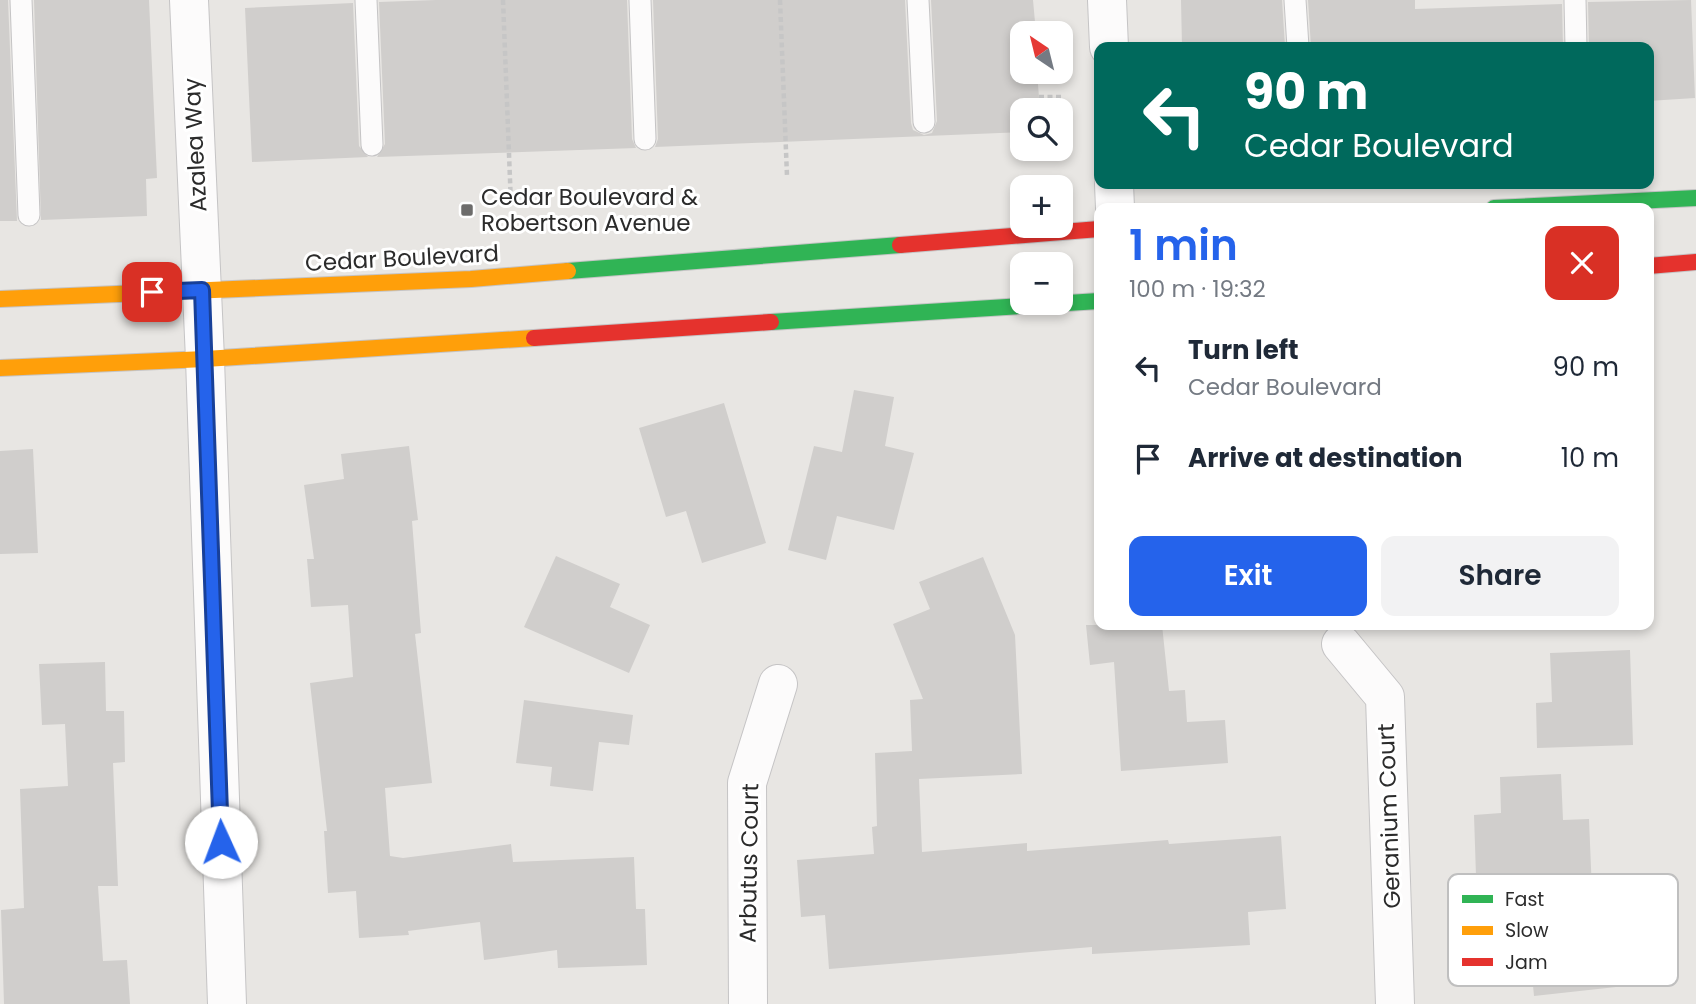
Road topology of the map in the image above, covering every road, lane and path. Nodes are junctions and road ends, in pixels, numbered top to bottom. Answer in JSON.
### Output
{"nodes":[{"id":1,"x":21,"y":0,"type":"edge"},
{"id":2,"x":189,"y":0,"type":"edge"},
{"id":3,"x":366,"y":0,"type":"edge"},
{"id":4,"x":503,"y":0,"type":"edge"},
{"id":5,"x":639,"y":0,"type":"edge"},
{"id":6,"x":780,"y":0,"type":"edge"},
{"id":7,"x":918,"y":0,"type":"edge"},
{"id":8,"x":1107,"y":0,"type":"edge"},
{"id":9,"x":1296,"y":0,"type":"edge"},
{"id":10,"x":1575,"y":0,"type":"edge"},
{"id":11,"x":1109,"y":42,"type":"edge"},
{"id":12,"x":1298,"y":42,"type":"edge"},
{"id":13,"x":1576,"y":42,"type":"edge"},
{"id":14,"x":1039,"y":97,"type":"dead end"},
{"id":15,"x":1064,"y":97,"type":"dead end"},
{"id":16,"x":923,"y":122,"type":"dead end"},
{"id":17,"x":645,"y":139,"type":"dead end"},
{"id":18,"x":372,"y":145,"type":"dead end"},
{"id":19,"x":787,"y":176,"type":"dead end"},
{"id":20,"x":1696,"y":198,"type":"edge"},
{"id":21,"x":1595,"y":203,"type":"edge"},
{"id":22,"x":511,"y":205,"type":"dead end"},
{"id":23,"x":29,"y":215,"type":"dead end"},
{"id":24,"x":1094,"y":229,"type":"edge"},
{"id":25,"x":1696,"y":262,"type":"edge"},
{"id":26,"x":1654,"y":265,"type":"edge"},
{"id":27,"x":202,"y":290,"type":"junction"},
{"id":28,"x":0,"y":299,"type":"edge"},
{"id":29,"x":1094,"y":301,"type":"edge"},
{"id":30,"x":205,"y":359,"type":"junction"},
{"id":31,"x":0,"y":368,"type":"edge"},
{"id":32,"x":1341,"y":644,"type":"dead end"},
{"id":33,"x":778,"y":684,"type":"dead end"},
{"id":34,"x":227,"y":1004,"type":"edge"},
{"id":35,"x":748,"y":1004,"type":"edge"},
{"id":36,"x":1395,"y":1004,"type":"edge"}],
"edges":[{"from":1,"to":23,"type":"lane"},
{"from":2,"to":27,"type":"street","name":"Azalea Way"},
{"from":3,"to":18,"type":"lane"},
{"from":4,"to":22,"type":"path"},
{"from":5,"to":17,"type":"lane"},
{"from":6,"to":19,"type":"path"},
{"from":7,"to":16,"type":"lane"},
{"from":8,"to":11,"type":"street"},
{"from":9,"to":12,"type":"lane"},
{"from":10,"to":13,"type":"lane"},
{"from":14,"to":15,"type":"path"},
{"from":20,"to":21,"type":"main road"},
{"from":24,"to":27,"type":"main road","name":"Cedar Boulevard"},
{"from":25,"to":26,"type":"main road"},
{"from":27,"to":28,"type":"main road","name":"Cedar Boulevard"},
{"from":27,"to":30,"type":"street","name":"Azalea Way"},
{"from":29,"to":30,"type":"main road"},
{"from":30,"to":31,"type":"main road"},
{"from":30,"to":34,"type":"street","name":"Azalea Way"},
{"from":32,"to":36,"type":"street","name":"Geranium Court"},
{"from":33,"to":35,"type":"street","name":"Arbutus Court"}]}
